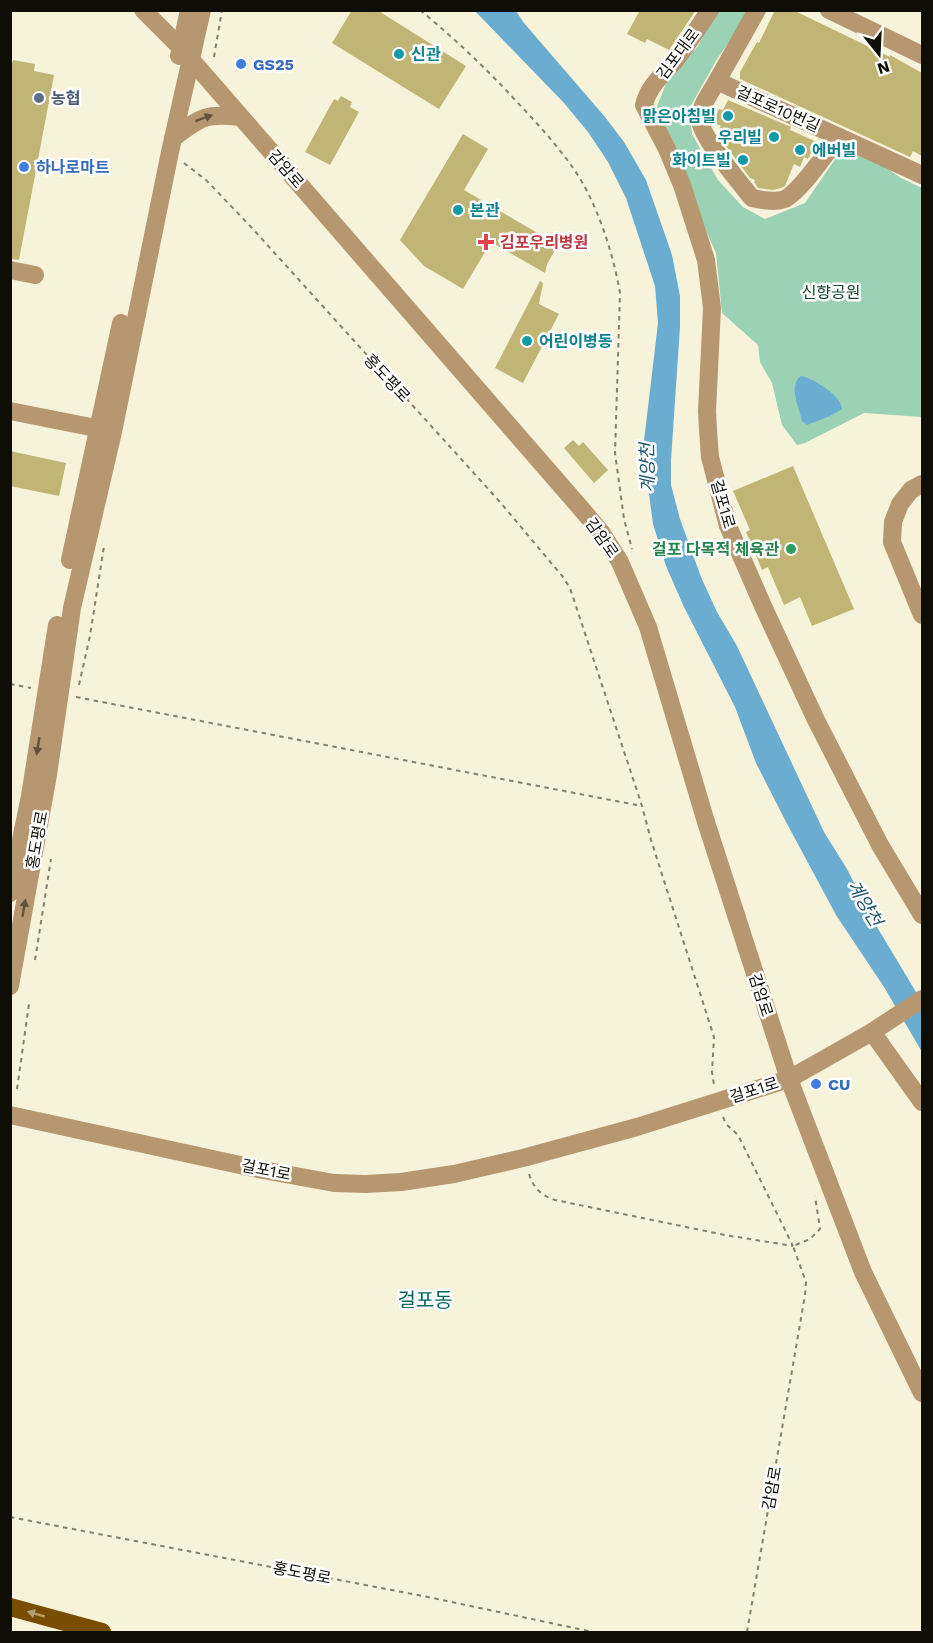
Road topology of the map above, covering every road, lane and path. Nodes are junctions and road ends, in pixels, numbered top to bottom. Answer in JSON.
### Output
{"nodes":[{"id":1,"x":143,"y":10,"type":"edge"},
{"id":2,"x":189,"y":10,"type":"edge"},
{"id":3,"x":202,"y":10,"type":"edge"},
{"id":4,"x":222,"y":10,"type":"edge"},
{"id":5,"x":420,"y":10,"type":"edge"},
{"id":6,"x":710,"y":10,"type":"edge"},
{"id":7,"x":757,"y":10,"type":"edge"},
{"id":8,"x":829,"y":10,"type":"edge"},
{"id":9,"x":186,"y":54,"type":"junction"},
{"id":10,"x":922,"y":55,"type":"edge"},
{"id":11,"x":214,"y":57,"type":"dead end"},
{"id":12,"x":717,"y":81,"type":"junction"},
{"id":13,"x":646,"y":97,"type":"joint"},
{"id":14,"x":240,"y":117,"type":"junction"},
{"id":15,"x":839,"y":136,"type":"junction"},
{"id":16,"x":173,"y":138,"type":"junction"},
{"id":17,"x":181,"y":171,"type":"dead end"},
{"id":18,"x":922,"y":175,"type":"edge"},
{"id":19,"x":10,"y":270,"type":"edge"},
{"id":20,"x":35,"y":274,"type":"dead end"},
{"id":21,"x":10,"y":411,"type":"edge"},
{"id":22,"x":106,"y":430,"type":"junction"},
{"id":23,"x":922,"y":484,"type":"edge"},
{"id":24,"x":105,"y":545,"type":"dead end"},
{"id":25,"x":632,"y":550,"type":"dead end"},
{"id":26,"x":922,"y":615,"type":"edge"},
{"id":27,"x":10,"y":684,"type":"edge"},
{"id":28,"x":78,"y":687,"type":"dead end"},
{"id":29,"x":52,"y":692,"type":"junction"},
{"id":30,"x":642,"y":806,"type":"junction"},
{"id":31,"x":51,"y":857,"type":"dead end"},
{"id":32,"x":10,"y":893,"type":"edge"},
{"id":33,"x":922,"y":915,"type":"edge"},
{"id":34,"x":35,"y":960,"type":"dead end"},
{"id":35,"x":10,"y":986,"type":"edge"},
{"id":36,"x":922,"y":999,"type":"edge"},
{"id":37,"x":29,"y":1004,"type":"dead end"},
{"id":38,"x":875,"y":1030,"type":"junction"},
{"id":39,"x":789,"y":1079,"type":"junction"},
{"id":40,"x":17,"y":1089,"type":"dead end"},
{"id":41,"x":717,"y":1102,"type":"junction"},
{"id":42,"x":922,"y":1102,"type":"edge"},
{"id":43,"x":10,"y":1115,"type":"edge"},
{"id":44,"x":523,"y":1158,"type":"junction"},
{"id":45,"x":815,"y":1195,"type":"dead end"},
{"id":46,"x":794,"y":1246,"type":"junction"},
{"id":47,"x":922,"y":1393,"type":"edge"},
{"id":48,"x":10,"y":1517,"type":"edge"},
{"id":49,"x":10,"y":1607,"type":"edge"},
{"id":50,"x":102,"y":1632,"type":"edge"},
{"id":51,"x":593,"y":1632,"type":"edge"},
{"id":52,"x":747,"y":1632,"type":"edge"}],
"edges":[{"from":1,"to":9,"type":"street","name":"감암로"},
{"from":2,"to":9,"type":"street","name":"홍도평로"},
{"from":3,"to":9,"type":"street","name":"홍도평로"},
{"from":4,"to":11,"type":"path"},
{"from":5,"to":25,"type":"path"},
{"from":6,"to":13,"type":"street","name":"김포대로"},
{"from":7,"to":12,"type":"street","name":"걸포로10번길"},
{"from":8,"to":10,"type":"street"},
{"from":9,"to":14,"type":"street","name":"감암로"},
{"from":9,"to":16,"type":"street","name":"홍도평로"},
{"from":9,"to":22,"type":"street","name":"홍도평로"},
{"from":12,"to":15,"type":"street","name":"걸포로10번길"},
{"from":12,"to":15,"type":"street","name":"걸포로10번길"},
{"from":13,"to":33,"type":"street","name":"걸포1로"},
{"from":16,"to":14,"type":"street","one_way":true},
{"from":14,"to":39,"type":"street","name":"감암로"},
{"from":15,"to":18,"type":"street","name":"걸포로10번길"},
{"from":16,"to":22,"type":"street","name":"홍도평로"},
{"from":17,"to":30,"type":"path","name":"홍도평로"},
{"from":19,"to":20,"type":"street"},
{"from":21,"to":22,"type":"street"},
{"from":22,"to":29,"type":"street","name":"홍도평로"},
{"from":23,"to":26,"type":"street"},
{"from":24,"to":28,"type":"path"},
{"from":27,"to":29,"type":"path"},
{"from":29,"to":30,"type":"path"},
{"from":29,"to":32,"type":"street","name":"홍도평로","one_way":true},
{"from":35,"to":29,"type":"street","name":"홍도평로","one_way":true},
{"from":30,"to":41,"type":"path","name":"감암로"},
{"from":31,"to":34,"type":"path"},
{"from":36,"to":38,"type":"street","name":"걸포1로"},
{"from":37,"to":40,"type":"path"},
{"from":38,"to":39,"type":"street","name":"걸포1로"},
{"from":38,"to":42,"type":"street"},
{"from":39,"to":41,"type":"street","name":"걸포1로"},
{"from":39,"to":47,"type":"street","name":"감암로"},
{"from":41,"to":44,"type":"street","name":"걸포1로"},
{"from":41,"to":46,"type":"path","name":"감암로"},
{"from":43,"to":44,"type":"street","name":"걸포1로"},
{"from":44,"to":46,"type":"path"},
{"from":45,"to":46,"type":"path"},
{"from":46,"to":52,"type":"path","name":"감암로"},
{"from":48,"to":51,"type":"path","name":"홍도평로"},
{"from":50,"to":49,"type":"main road","one_way":true}]}
